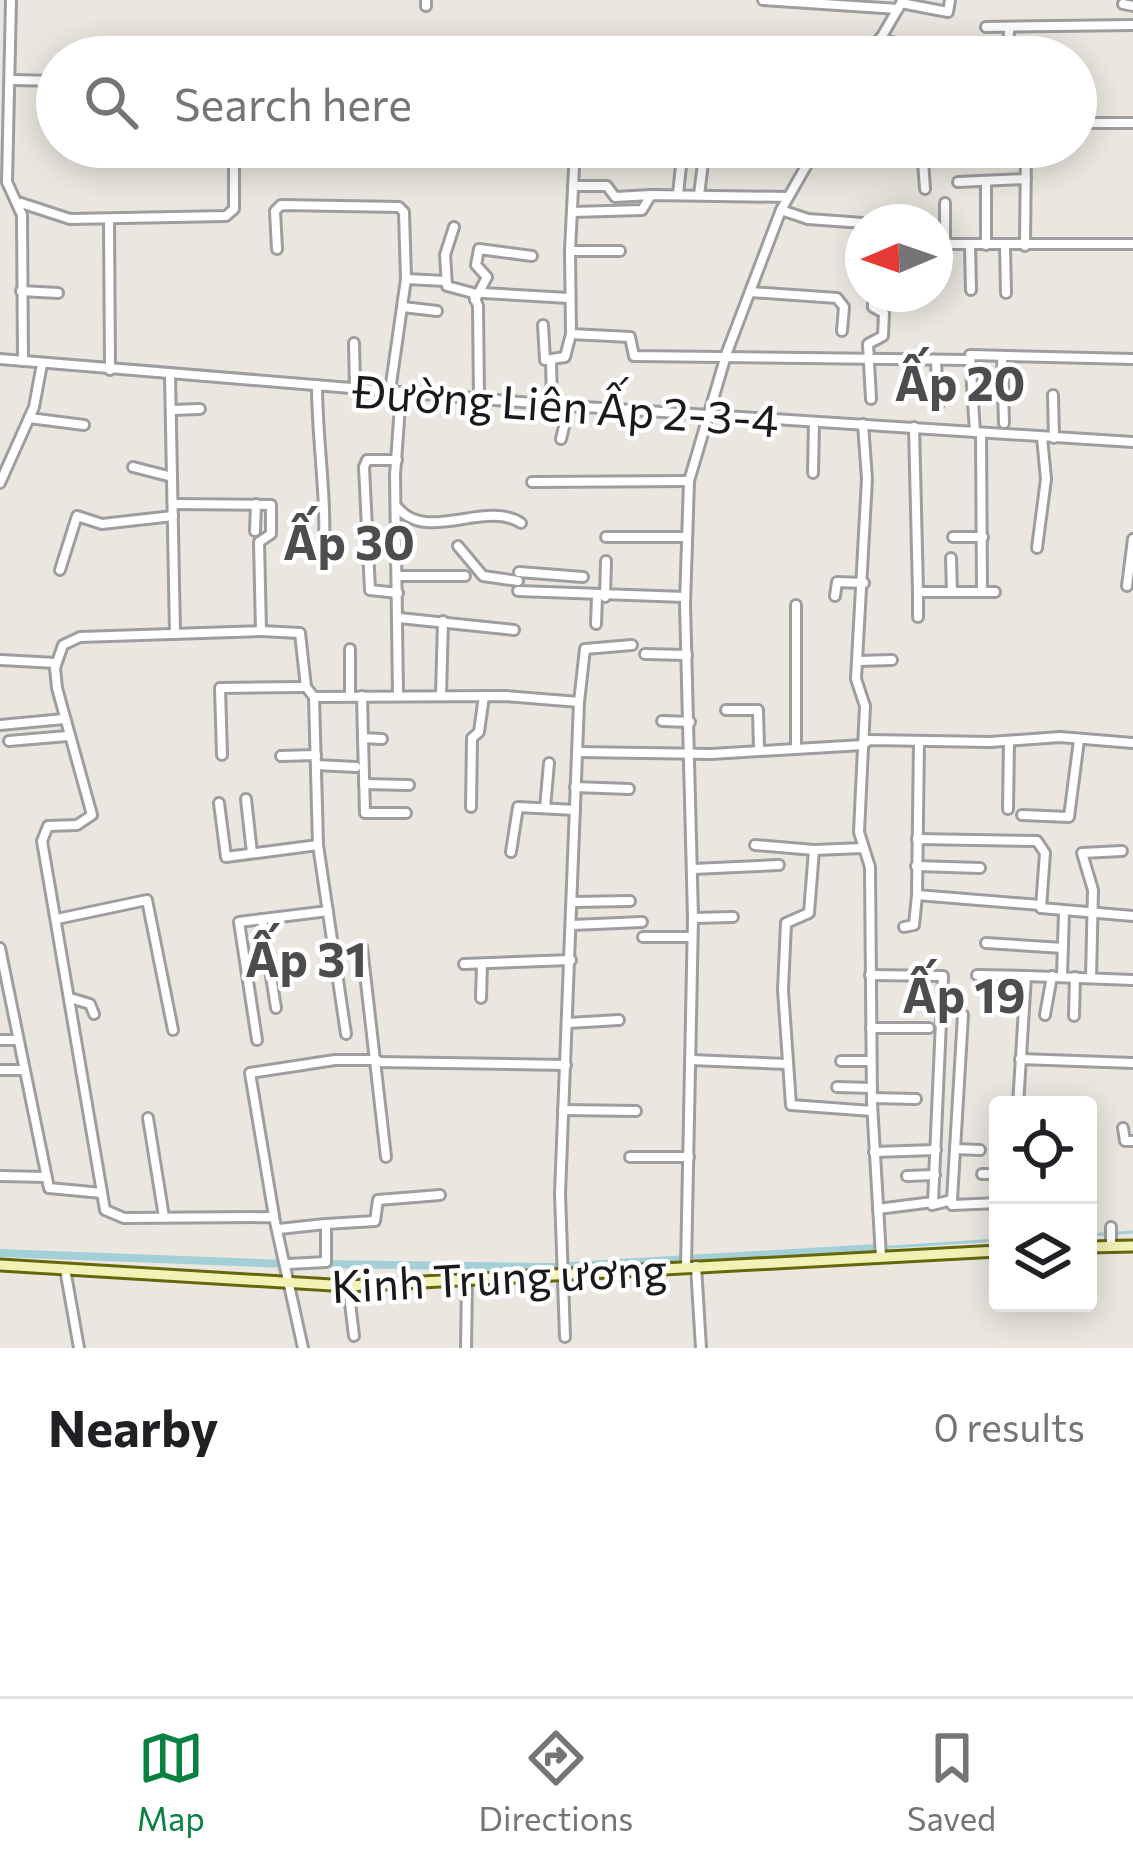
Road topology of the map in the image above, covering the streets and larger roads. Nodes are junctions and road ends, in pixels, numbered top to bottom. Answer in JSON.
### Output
{"nodes":[{"id":1,"x":11,"y":0,"type":"edge"},
{"id":2,"x":764,"y":0,"type":"edge"},
{"id":3,"x":950,"y":0,"type":"edge"},
{"id":4,"x":900,"y":4,"type":"edge"},
{"id":5,"x":1133,"y":25,"type":"edge"},
{"id":6,"x":986,"y":27,"type":"dead end"},
{"id":7,"x":1009,"y":29,"type":"junction"},
{"id":8,"x":881,"y":36,"type":"edge"},
{"id":9,"x":1009,"y":36,"type":"edge"},
{"id":10,"x":14,"y":80,"type":"junction"},
{"id":11,"x":36,"y":81,"type":"edge"},
{"id":12,"x":0,"y":110,"type":"edge"},
{"id":13,"x":11,"y":110,"type":"junction"},
{"id":14,"x":1097,"y":122,"type":"edge"},
{"id":15,"x":1133,"y":123,"type":"edge"},
{"id":16,"x":234,"y":168,"type":"edge"},
{"id":17,"x":574,"y":168,"type":"edge"},
{"id":18,"x":680,"y":168,"type":"edge"},
{"id":19,"x":702,"y":168,"type":"edge"},
{"id":20,"x":805,"y":168,"type":"edge"},
{"id":21,"x":924,"y":168,"type":"edge"},
{"id":22,"x":1026,"y":168,"type":"edge"},
{"id":23,"x":4,"y":175,"type":"edge"},
{"id":24,"x":1026,"y":178,"type":"junction"},
{"id":25,"x":986,"y":180,"type":"junction"},
{"id":26,"x":958,"y":182,"type":"dead end"},
{"id":27,"x":573,"y":186,"type":"junction"},
{"id":28,"x":925,"y":189,"type":"dead end"},
{"id":29,"x":5,"y":191,"type":"edge"},
{"id":30,"x":678,"y":194,"type":"junction"},
{"id":31,"x":650,"y":195,"type":"junction"},
{"id":32,"x":699,"y":195,"type":"junction"},
{"id":33,"x":788,"y":197,"type":"junction"},
{"id":34,"x":21,"y":203,"type":"junction"},
{"id":35,"x":781,"y":210,"type":"junction"},
{"id":36,"x":572,"y":212,"type":"junction"},
{"id":37,"x":110,"y":219,"type":"junction"},
{"id":38,"x":845,"y":222,"type":"edge"},
{"id":39,"x":454,"y":227,"type":"dead end"},
{"id":40,"x":953,"y":244,"type":"edge"},
{"id":41,"x":1133,"y":244,"type":"edge"},
{"id":42,"x":970,"y":245,"type":"junction"},
{"id":43,"x":986,"y":245,"type":"junction"},
{"id":44,"x":1005,"y":245,"type":"junction"},
{"id":45,"x":1025,"y":246,"type":"junction"},
{"id":46,"x":277,"y":249,"type":"dead end"},
{"id":47,"x":570,"y":251,"type":"junction"},
{"id":48,"x":620,"y":251,"type":"dead end"},
{"id":49,"x":532,"y":256,"type":"dead end"},
{"id":50,"x":406,"y":279,"type":"junction"},
{"id":51,"x":446,"y":280,"type":"junction"},
{"id":52,"x":971,"y":290,"type":"dead end"},
{"id":53,"x":21,"y":291,"type":"junction"},
{"id":54,"x":749,"y":292,"type":"junction"},
{"id":55,"x":58,"y":293,"type":"dead end"},
{"id":56,"x":1006,"y":293,"type":"dead end"},
{"id":57,"x":479,"y":296,"type":"junction"},
{"id":58,"x":569,"y":298,"type":"junction"},
{"id":59,"x":403,"y":307,"type":"junction"},
{"id":60,"x":437,"y":311,"type":"dead end"},
{"id":61,"x":882,"y":312,"type":"edge"},
{"id":62,"x":543,"y":325,"type":"dead end"},
{"id":63,"x":842,"y":331,"type":"dead end"},
{"id":64,"x":571,"y":334,"type":"junction"},
{"id":65,"x":354,"y":343,"type":"dead end"},
{"id":66,"x":725,"y":357,"type":"junction"},
{"id":67,"x":1002,"y":357,"type":"junction"},
{"id":68,"x":0,"y":358,"type":"edge"},
{"id":69,"x":1133,"y":358,"type":"edge"},
{"id":70,"x":551,"y":360,"type":"junction"},
{"id":71,"x":869,"y":360,"type":"junction"},
{"id":72,"x":970,"y":360,"type":"junction"},
{"id":73,"x":23,"y":361,"type":"junction"},
{"id":74,"x":936,"y":361,"type":"junction"},
{"id":75,"x":42,"y":364,"type":"junction"},
{"id":76,"x":110,"y":370,"type":"junction"},
{"id":77,"x":170,"y":376,"type":"junction"},
{"id":78,"x":317,"y":386,"type":"junction"},
{"id":79,"x":355,"y":388,"type":"junction"},
{"id":80,"x":395,"y":392,"type":"junction"},
{"id":81,"x":1053,"y":395,"type":"dead end"},
{"id":82,"x":479,"y":398,"type":"junction"},
{"id":83,"x":871,"y":399,"type":"dead end"},
{"id":84,"x":552,"y":404,"type":"junction"},
{"id":85,"x":569,"y":406,"type":"junction"},
{"id":86,"x":938,"y":406,"type":"dead end"},
{"id":87,"x":200,"y":409,"type":"dead end"},
{"id":88,"x":171,"y":410,"type":"junction"},
{"id":89,"x":706,"y":416,"type":"junction"},
{"id":90,"x":29,"y":418,"type":"junction"},
{"id":91,"x":814,"y":422,"type":"junction"},
{"id":92,"x":1004,"y":423,"type":"dead end"},
{"id":93,"x":863,"y":424,"type":"junction"},
{"id":94,"x":84,"y":425,"type":"dead end"},
{"id":95,"x":914,"y":427,"type":"junction"},
{"id":96,"x":978,"y":432,"type":"junction"},
{"id":97,"x":1042,"y":437,"type":"junction"},
{"id":98,"x":1054,"y":438,"type":"junction"},
{"id":99,"x":561,"y":439,"type":"dead end"},
{"id":100,"x":1133,"y":442,"type":"edge"},
{"id":101,"x":397,"y":460,"type":"junction"},
{"id":102,"x":133,"y":467,"type":"dead end"},
{"id":103,"x":813,"y":473,"type":"dead end"},
{"id":104,"x":172,"y":477,"type":"junction"},
{"id":105,"x":689,"y":481,"type":"junction"},
{"id":106,"x":532,"y":482,"type":"dead end"},
{"id":107,"x":0,"y":483,"type":"edge"},
{"id":108,"x":173,"y":504,"type":"junction"},
{"id":109,"x":256,"y":504,"type":"junction"},
{"id":110,"x":396,"y":504,"type":"junction"},
{"id":111,"x":173,"y":516,"type":"junction"},
{"id":112,"x":521,"y":523,"type":"dead end"},
{"id":113,"x":255,"y":531,"type":"dead end"},
{"id":114,"x":606,"y":537,"type":"dead end"},
{"id":115,"x":687,"y":537,"type":"junction"},
{"id":116,"x":953,"y":537,"type":"dead end"},
{"id":117,"x":983,"y":537,"type":"junction"},
{"id":118,"x":1133,"y":539,"type":"edge"},
{"id":119,"x":458,"y":546,"type":"dead end"},
{"id":120,"x":1037,"y":548,"type":"dead end"},
{"id":121,"x":951,"y":558,"type":"dead end"},
{"id":122,"x":322,"y":559,"type":"dead end"},
{"id":123,"x":606,"y":561,"type":"dead end"},
{"id":124,"x":60,"y":570,"type":"dead end"},
{"id":125,"x":397,"y":575,"type":"junction"},
{"id":126,"x":465,"y":576,"type":"dead end"},
{"id":127,"x":583,"y":577,"type":"dead end"},
{"id":128,"x":518,"y":581,"type":"junction"},
{"id":129,"x":864,"y":583,"type":"junction"},
{"id":130,"x":1127,"y":586,"type":"dead end"},
{"id":131,"x":918,"y":592,"type":"junction"},
{"id":132,"x":952,"y":592,"type":"junction"},
{"id":133,"x":982,"y":592,"type":"junction"},
{"id":134,"x":994,"y":592,"type":"dead end"},
{"id":135,"x":398,"y":593,"type":"junction"},
{"id":136,"x":835,"y":596,"type":"dead end"},
{"id":137,"x":601,"y":597,"type":"junction"},
{"id":138,"x":686,"y":597,"type":"junction"},
{"id":139,"x":796,"y":604,"type":"dead end"},
{"id":140,"x":918,"y":617,"type":"dead end"},
{"id":141,"x":399,"y":618,"type":"junction"},
{"id":142,"x":443,"y":621,"type":"junction"},
{"id":143,"x":596,"y":624,"type":"dead end"},
{"id":144,"x":514,"y":630,"type":"dead end"},
{"id":145,"x":261,"y":632,"type":"junction"},
{"id":146,"x":175,"y":634,"type":"junction"},
{"id":147,"x":632,"y":646,"type":"dead end"},
{"id":148,"x":350,"y":650,"type":"dead end"},
{"id":149,"x":645,"y":654,"type":"dead end"},
{"id":150,"x":687,"y":656,"type":"junction"},
{"id":151,"x":1,"y":660,"type":"edge"},
{"id":152,"x":892,"y":661,"type":"dead end"},
{"id":153,"x":858,"y":662,"type":"junction"},
{"id":154,"x":56,"y":663,"type":"junction"},
{"id":155,"x":306,"y":687,"type":"junction"},
{"id":156,"x":398,"y":694,"type":"junction"},
{"id":157,"x":441,"y":695,"type":"junction"},
{"id":158,"x":350,"y":696,"type":"junction"},
{"id":159,"x":362,"y":696,"type":"junction"},
{"id":160,"x":484,"y":696,"type":"junction"},
{"id":161,"x":314,"y":697,"type":"junction"},
{"id":162,"x":579,"y":702,"type":"junction"},
{"id":163,"x":726,"y":710,"type":"dead end"},
{"id":164,"x":64,"y":719,"type":"junction"},
{"id":165,"x":662,"y":721,"type":"dead end"},
{"id":166,"x":690,"y":722,"type":"junction"},
{"id":167,"x":0,"y":725,"type":"edge"},
{"id":168,"x":68,"y":736,"type":"junction"},
{"id":169,"x":363,"y":738,"type":"junction"},
{"id":170,"x":382,"y":739,"type":"dead end"},
{"id":171,"x":1079,"y":740,"type":"junction"},
{"id":172,"x":9,"y":741,"type":"dead end"},
{"id":173,"x":919,"y":741,"type":"junction"},
{"id":174,"x":1009,"y":741,"type":"junction"},
{"id":175,"x":1133,"y":742,"type":"edge"},
{"id":176,"x":863,"y":745,"type":"junction"},
{"id":177,"x":796,"y":748,"type":"junction"},
{"id":178,"x":759,"y":750,"type":"junction"},
{"id":179,"x":578,"y":752,"type":"junction"},
{"id":180,"x":692,"y":754,"type":"junction"},
{"id":181,"x":222,"y":755,"type":"dead end"},
{"id":182,"x":281,"y":756,"type":"dead end"},
{"id":183,"x":316,"y":760,"type":"junction"},
{"id":184,"x":549,"y":763,"type":"dead end"},
{"id":185,"x":356,"y":767,"type":"dead end"},
{"id":186,"x":364,"y":784,"type":"junction"},
{"id":187,"x":409,"y":785,"type":"dead end"},
{"id":188,"x":575,"y":787,"type":"junction"},
{"id":189,"x":629,"y":789,"type":"dead end"},
{"id":190,"x":246,"y":799,"type":"dead end"},
{"id":191,"x":219,"y":803,"type":"dead end"},
{"id":192,"x":471,"y":807,"type":"dead end"},
{"id":193,"x":545,"y":808,"type":"junction"},
{"id":194,"x":1008,"y":809,"type":"dead end"},
{"id":195,"x":574,"y":810,"type":"junction"},
{"id":196,"x":406,"y":813,"type":"dead end"},
{"id":197,"x":1022,"y":815,"type":"dead end"},
{"id":198,"x":917,"y":839,"type":"junction"},
{"id":199,"x":318,"y":845,"type":"junction"},
{"id":200,"x":755,"y":845,"type":"dead end"},
{"id":201,"x":863,"y":848,"type":"junction"},
{"id":202,"x":814,"y":850,"type":"junction"},
{"id":203,"x":1122,"y":851,"type":"dead end"},
{"id":204,"x":511,"y":852,"type":"dead end"},
{"id":205,"x":251,"y":853,"type":"junction"},
{"id":206,"x":779,"y":865,"type":"dead end"},
{"id":207,"x":916,"y":866,"type":"junction"},
{"id":208,"x":980,"y":868,"type":"dead end"},
{"id":209,"x":693,"y":869,"type":"junction"},
{"id":210,"x":917,"y":895,"type":"junction"},
{"id":211,"x":630,"y":901,"type":"dead end"},
{"id":212,"x":573,"y":902,"type":"junction"},
{"id":213,"x":1040,"y":905,"type":"junction"},
{"id":214,"x":328,"y":910,"type":"junction"},
{"id":215,"x":1064,"y":912,"type":"junction"},
{"id":216,"x":1092,"y":914,"type":"junction"},
{"id":217,"x":1133,"y":916,"type":"edge"},
{"id":218,"x":733,"y":917,"type":"dead end"},
{"id":219,"x":693,"y":918,"type":"junction"},
{"id":220,"x":57,"y":919,"type":"junction"},
{"id":221,"x":262,"y":919,"type":"junction"},
{"id":222,"x":642,"y":922,"type":"dead end"},
{"id":223,"x":572,"y":925,"type":"junction"},
{"id":224,"x":904,"y":927,"type":"dead end"},
{"id":225,"x":643,"y":937,"type":"dead end"},
{"id":226,"x":692,"y":937,"type":"junction"},
{"id":227,"x":986,"y":943,"type":"dead end"},
{"id":228,"x":362,"y":947,"type":"dead end"},
{"id":229,"x":0,"y":948,"type":"edge"},
{"id":230,"x":1063,"y":949,"type":"junction"},
{"id":231,"x":572,"y":960,"type":"junction"},
{"id":232,"x":482,"y":963,"type":"junction"},
{"id":233,"x":464,"y":964,"type":"dead end"},
{"id":234,"x":2,"y":971,"type":"edge"},
{"id":235,"x":870,"y":975,"type":"junction"},
{"id":236,"x":977,"y":975,"type":"dead end"},
{"id":237,"x":1027,"y":976,"type":"junction"},
{"id":238,"x":1057,"y":976,"type":"junction"},
{"id":239,"x":1075,"y":977,"type":"junction"},
{"id":240,"x":1091,"y":978,"type":"junction"},
{"id":241,"x":1133,"y":980,"type":"edge"},
{"id":242,"x":70,"y":998,"type":"junction"},
{"id":243,"x":481,"y":998,"type":"dead end"},
{"id":244,"x":276,"y":1008,"type":"dead end"},
{"id":245,"x":12,"y":1011,"type":"junction"},
{"id":246,"x":0,"y":1012,"type":"edge"},
{"id":247,"x":94,"y":1014,"type":"dead end"},
{"id":248,"x":1045,"y":1015,"type":"dead end"},
{"id":249,"x":963,"y":1016,"type":"dead end"},
{"id":250,"x":1074,"y":1016,"type":"dead end"},
{"id":251,"x":619,"y":1021,"type":"dead end"},
{"id":252,"x":568,"y":1023,"type":"junction"},
{"id":253,"x":871,"y":1028,"type":"junction"},
{"id":254,"x":928,"y":1028,"type":"dead end"},
{"id":255,"x":173,"y":1030,"type":"dead end"},
{"id":256,"x":346,"y":1034,"type":"dead end"},
{"id":257,"x":0,"y":1040,"type":"edge"},
{"id":258,"x":17,"y":1040,"type":"junction"},
{"id":259,"x":257,"y":1040,"type":"dead end"},
{"id":260,"x":1020,"y":1059,"type":"junction"},
{"id":261,"x":691,"y":1060,"type":"junction"},
{"id":262,"x":377,"y":1061,"type":"junction"},
{"id":263,"x":841,"y":1061,"type":"dead end"},
{"id":264,"x":872,"y":1061,"type":"junction"},
{"id":265,"x":1133,"y":1063,"type":"edge"},
{"id":266,"x":787,"y":1064,"type":"junction"},
{"id":267,"x":566,"y":1065,"type":"junction"},
{"id":268,"x":0,"y":1070,"type":"edge"},
{"id":269,"x":23,"y":1070,"type":"junction"},
{"id":270,"x":837,"y":1087,"type":"dead end"},
{"id":271,"x":872,"y":1093,"type":"junction"},
{"id":272,"x":1018,"y":1096,"type":"edge"},
{"id":273,"x":916,"y":1099,"type":"dead end"},
{"id":274,"x":563,"y":1110,"type":"junction"},
{"id":275,"x":636,"y":1111,"type":"dead end"},
{"id":276,"x":872,"y":1111,"type":"junction"},
{"id":277,"x":148,"y":1118,"type":"dead end"},
{"id":278,"x":1123,"y":1128,"type":"dead end"},
{"id":279,"x":1133,"y":1141,"type":"edge"},
{"id":280,"x":936,"y":1150,"type":"junction"},
{"id":281,"x":955,"y":1150,"type":"junction"},
{"id":282,"x":980,"y":1150,"type":"dead end"},
{"id":283,"x":874,"y":1152,"type":"junction"},
{"id":284,"x":386,"y":1157,"type":"dead end"},
{"id":285,"x":630,"y":1157,"type":"dead end"},
{"id":286,"x":689,"y":1157,"type":"junction"},
{"id":287,"x":982,"y":1174,"type":"dead end"},
{"id":288,"x":989,"y":1174,"type":"edge"},
{"id":289,"x":935,"y":1175,"type":"junction"},
{"id":290,"x":0,"y":1176,"type":"edge"},
{"id":291,"x":907,"y":1176,"type":"dead end"},
{"id":292,"x":46,"y":1177,"type":"junction"},
{"id":293,"x":102,"y":1192,"type":"junction"},
{"id":294,"x":440,"y":1195,"type":"dead end"},
{"id":295,"x":989,"y":1203,"type":"edge"},
{"id":296,"x":930,"y":1204,"type":"junction"},
{"id":297,"x":952,"y":1205,"type":"junction"},
{"id":298,"x":878,"y":1209,"type":"junction"},
{"id":299,"x":164,"y":1216,"type":"junction"},
{"id":300,"x":274,"y":1217,"type":"junction"},
{"id":301,"x":326,"y":1224,"type":"junction"},
{"id":302,"x":1111,"y":1228,"type":"dead end"},
{"id":303,"x":279,"y":1229,"type":"junction"},
{"id":304,"x":1111,"y":1246,"type":"junction"},
{"id":305,"x":1133,"y":1246,"type":"edge"},
{"id":306,"x":1097,"y":1247,"type":"edge"},
{"id":307,"x":882,"y":1251,"type":"junction"},
{"id":308,"x":989,"y":1252,"type":"edge"},
{"id":309,"x":689,"y":1263,"type":"junction"},
{"id":310,"x":0,"y":1264,"type":"edge"},
{"id":311,"x":288,"y":1264,"type":"junction"},
{"id":312,"x":562,"y":1266,"type":"junction"},
{"id":313,"x":65,"y":1269,"type":"junction"},
{"id":314,"x":467,"y":1280,"type":"junction"},
{"id":315,"x":290,"y":1282,"type":"junction"},
{"id":316,"x":348,"y":1286,"type":"junction"},
{"id":317,"x":355,"y":1336,"type":"dead end"},
{"id":318,"x":565,"y":1337,"type":"dead end"},
{"id":319,"x":79,"y":1348,"type":"edge"},
{"id":320,"x":303,"y":1348,"type":"edge"},
{"id":321,"x":466,"y":1348,"type":"edge"},
{"id":322,"x":701,"y":1348,"type":"edge"}],
"edges":[{"from":1,"to":10,"type":"street"},
{"from":2,"to":4,"type":"street"},
{"from":3,"to":4,"type":"street"},
{"from":4,"to":8,"type":"street"},
{"from":5,"to":7,"type":"street"},
{"from":6,"to":7,"type":"street"},
{"from":7,"to":9,"type":"street"},
{"from":10,"to":11,"type":"street"},
{"from":10,"to":13,"type":"street"},
{"from":12,"to":13,"type":"street"},
{"from":13,"to":23,"type":"street"},
{"from":14,"to":15,"type":"street"},
{"from":16,"to":37,"type":"street"},
{"from":17,"to":27,"type":"street"},
{"from":18,"to":30,"type":"street"},
{"from":19,"to":32,"type":"street"},
{"from":20,"to":33,"type":"street"},
{"from":21,"to":28,"type":"street"},
{"from":22,"to":24,"type":"street"},
{"from":23,"to":29,"type":"street"},
{"from":24,"to":25,"type":"street"},
{"from":24,"to":45,"type":"street"},
{"from":25,"to":26,"type":"street"},
{"from":25,"to":43,"type":"street"},
{"from":27,"to":31,"type":"street"},
{"from":27,"to":36,"type":"street"},
{"from":29,"to":34,"type":"street"},
{"from":30,"to":31,"type":"street"},
{"from":30,"to":32,"type":"street"},
{"from":31,"to":36,"type":"street"},
{"from":32,"to":33,"type":"street"},
{"from":33,"to":35,"type":"street"},
{"from":34,"to":37,"type":"street"},
{"from":34,"to":53,"type":"street"},
{"from":35,"to":38,"type":"street"},
{"from":35,"to":54,"type":"street"},
{"from":36,"to":47,"type":"street"},
{"from":37,"to":76,"type":"street"},
{"from":39,"to":51,"type":"street"},
{"from":40,"to":42,"type":"street"},
{"from":41,"to":45,"type":"street"},
{"from":42,"to":43,"type":"street"},
{"from":42,"to":52,"type":"street"},
{"from":43,"to":44,"type":"street"},
{"from":44,"to":45,"type":"street"},
{"from":44,"to":56,"type":"street"},
{"from":46,"to":50,"type":"street"},
{"from":47,"to":48,"type":"street"},
{"from":47,"to":58,"type":"street"},
{"from":49,"to":57,"type":"street"},
{"from":50,"to":51,"type":"street"},
{"from":50,"to":59,"type":"street"},
{"from":51,"to":57,"type":"street"},
{"from":53,"to":55,"type":"street"},
{"from":53,"to":73,"type":"street"},
{"from":54,"to":63,"type":"street"},
{"from":54,"to":66,"type":"street"},
{"from":57,"to":58,"type":"street"},
{"from":57,"to":82,"type":"street"},
{"from":58,"to":64,"type":"street"},
{"from":59,"to":60,"type":"street"},
{"from":59,"to":80,"type":"street"},
{"from":61,"to":71,"type":"street"},
{"from":62,"to":70,"type":"street"},
{"from":64,"to":66,"type":"street"},
{"from":64,"to":70,"type":"street"},
{"from":65,"to":79,"type":"street"},
{"from":66,"to":71,"type":"street"},
{"from":66,"to":89,"type":"street"},
{"from":67,"to":69,"type":"street"},
{"from":67,"to":72,"type":"street"},
{"from":67,"to":92,"type":"street"},
{"from":68,"to":73,"type":"street","name":"Đường Liên Ấp 2-3-4"},
{"from":70,"to":84,"type":"street"},
{"from":71,"to":74,"type":"street"},
{"from":71,"to":83,"type":"street"},
{"from":72,"to":74,"type":"street"},
{"from":72,"to":96,"type":"street"},
{"from":73,"to":75,"type":"street","name":"Đường Liên Ấp 2-3-4"},
{"from":74,"to":86,"type":"street"},
{"from":75,"to":76,"type":"street","name":"Đường Liên Ấp 2-3-4"},
{"from":75,"to":90,"type":"street"},
{"from":76,"to":77,"type":"street","name":"Đường Liên Ấp 2-3-4"},
{"from":77,"to":78,"type":"street","name":"Đường Liên Ấp 2-3-4"},
{"from":77,"to":88,"type":"street"},
{"from":78,"to":79,"type":"street","name":"Đường Liên Ấp 2-3-4"},
{"from":78,"to":122,"type":"street"},
{"from":79,"to":80,"type":"street","name":"Đường Liên Ấp 2-3-4"},
{"from":80,"to":82,"type":"street","name":"Đường Liên Ấp 2-3-4"},
{"from":80,"to":101,"type":"street"},
{"from":81,"to":98,"type":"street"},
{"from":82,"to":84,"type":"street","name":"Đường Liên Ấp 2-3-4"},
{"from":84,"to":85,"type":"street","name":"Đường Liên Ấp 2-3-4"},
{"from":85,"to":89,"type":"street","name":"Đường Liên Ấp 2-3-4"},
{"from":85,"to":99,"type":"street"},
{"from":87,"to":88,"type":"street"},
{"from":88,"to":104,"type":"street"},
{"from":89,"to":91,"type":"street","name":"Đường Liên Ấp 2-3-4"},
{"from":89,"to":105,"type":"street"},
{"from":90,"to":94,"type":"street"},
{"from":90,"to":107,"type":"street"},
{"from":91,"to":93,"type":"street","name":"Đường Liên Ấp 2-3-4"},
{"from":91,"to":103,"type":"street"},
{"from":93,"to":95,"type":"street","name":"Đường Liên Ấp 2-3-4"},
{"from":93,"to":129,"type":"street"},
{"from":95,"to":96,"type":"street","name":"Đường Liên Ấp 2-3-4"},
{"from":95,"to":131,"type":"street"},
{"from":96,"to":97,"type":"street","name":"Đường Liên Ấp 2-3-4"},
{"from":96,"to":117,"type":"street"},
{"from":97,"to":98,"type":"street","name":"Đường Liên Ấp 2-3-4"},
{"from":97,"to":120,"type":"street"},
{"from":98,"to":100,"type":"street","name":"Đường Liên Ấp 2-3-4"},
{"from":101,"to":110,"type":"street"},
{"from":101,"to":135,"type":"street"},
{"from":102,"to":104,"type":"street"},
{"from":104,"to":108,"type":"street"},
{"from":105,"to":106,"type":"street"},
{"from":105,"to":115,"type":"street"},
{"from":108,"to":109,"type":"street"},
{"from":108,"to":111,"type":"street"},
{"from":109,"to":113,"type":"street"},
{"from":109,"to":145,"type":"street"},
{"from":110,"to":112,"type":"street"},
{"from":110,"to":125,"type":"street"},
{"from":111,"to":124,"type":"street"},
{"from":111,"to":146,"type":"street"},
{"from":114,"to":115,"type":"street"},
{"from":115,"to":138,"type":"street"},
{"from":116,"to":117,"type":"street"},
{"from":117,"to":133,"type":"street"},
{"from":118,"to":130,"type":"street"},
{"from":119,"to":128,"type":"street"},
{"from":121,"to":132,"type":"street"},
{"from":123,"to":137,"type":"street"},
{"from":125,"to":126,"type":"street"},
{"from":125,"to":135,"type":"street"},
{"from":127,"to":128,"type":"street"},
{"from":128,"to":137,"type":"street"},
{"from":129,"to":136,"type":"street"},
{"from":129,"to":153,"type":"street"},
{"from":131,"to":132,"type":"street"},
{"from":131,"to":140,"type":"street"},
{"from":132,"to":133,"type":"street"},
{"from":133,"to":134,"type":"street"},
{"from":135,"to":141,"type":"street"},
{"from":137,"to":138,"type":"street"},
{"from":137,"to":143,"type":"street"},
{"from":138,"to":150,"type":"street"},
{"from":139,"to":177,"type":"street"},
{"from":141,"to":142,"type":"street"},
{"from":141,"to":156,"type":"street"},
{"from":142,"to":144,"type":"street"},
{"from":142,"to":157,"type":"street"},
{"from":145,"to":146,"type":"street"},
{"from":145,"to":155,"type":"street"},
{"from":146,"to":154,"type":"street"},
{"from":147,"to":162,"type":"street"},
{"from":148,"to":158,"type":"street"},
{"from":149,"to":150,"type":"street"},
{"from":150,"to":166,"type":"street"},
{"from":151,"to":154,"type":"street"},
{"from":152,"to":153,"type":"street"},
{"from":153,"to":176,"type":"street"},
{"from":154,"to":164,"type":"street"},
{"from":155,"to":161,"type":"street"},
{"from":155,"to":181,"type":"street"},
{"from":156,"to":157,"type":"street"},
{"from":156,"to":159,"type":"street"},
{"from":157,"to":160,"type":"street"},
{"from":158,"to":159,"type":"street"},
{"from":158,"to":161,"type":"street"},
{"from":159,"to":169,"type":"street"},
{"from":160,"to":162,"type":"street"},
{"from":160,"to":192,"type":"street"},
{"from":161,"to":183,"type":"street"},
{"from":162,"to":179,"type":"street"},
{"from":163,"to":178,"type":"street"},
{"from":164,"to":167,"type":"street"},
{"from":164,"to":168,"type":"street"},
{"from":165,"to":166,"type":"street"},
{"from":166,"to":180,"type":"street"},
{"from":168,"to":172,"type":"street"},
{"from":168,"to":220,"type":"street"},
{"from":169,"to":170,"type":"street"},
{"from":169,"to":186,"type":"street"},
{"from":171,"to":174,"type":"street"},
{"from":171,"to":175,"type":"street"},
{"from":171,"to":197,"type":"street"},
{"from":173,"to":174,"type":"street"},
{"from":173,"to":176,"type":"street"},
{"from":173,"to":198,"type":"street"},
{"from":174,"to":194,"type":"street"},
{"from":176,"to":177,"type":"street"},
{"from":176,"to":201,"type":"street"},
{"from":177,"to":178,"type":"street"},
{"from":178,"to":180,"type":"street"},
{"from":179,"to":180,"type":"street"},
{"from":179,"to":188,"type":"street"},
{"from":180,"to":209,"type":"street"},
{"from":182,"to":183,"type":"street"},
{"from":183,"to":185,"type":"street"},
{"from":183,"to":199,"type":"street"},
{"from":184,"to":193,"type":"street"},
{"from":186,"to":187,"type":"street"},
{"from":186,"to":196,"type":"street"},
{"from":188,"to":189,"type":"street"},
{"from":188,"to":195,"type":"street"},
{"from":190,"to":205,"type":"street"},
{"from":191,"to":205,"type":"street"},
{"from":193,"to":195,"type":"street"},
{"from":193,"to":204,"type":"street"},
{"from":195,"to":212,"type":"street"},
{"from":198,"to":207,"type":"street"},
{"from":198,"to":213,"type":"street"},
{"from":199,"to":205,"type":"street"},
{"from":199,"to":214,"type":"street"},
{"from":200,"to":202,"type":"street"},
{"from":201,"to":202,"type":"street"},
{"from":201,"to":235,"type":"street"},
{"from":202,"to":266,"type":"street"},
{"from":203,"to":216,"type":"street"},
{"from":206,"to":209,"type":"street"},
{"from":207,"to":208,"type":"street"},
{"from":207,"to":210,"type":"street"},
{"from":209,"to":219,"type":"street"},
{"from":210,"to":213,"type":"street"},
{"from":210,"to":224,"type":"street"},
{"from":211,"to":212,"type":"street"},
{"from":212,"to":223,"type":"street"},
{"from":213,"to":215,"type":"street"},
{"from":214,"to":221,"type":"street"},
{"from":214,"to":256,"type":"street"},
{"from":215,"to":216,"type":"street"},
{"from":215,"to":230,"type":"street"},
{"from":216,"to":217,"type":"street"},
{"from":216,"to":240,"type":"street"},
{"from":218,"to":219,"type":"street"},
{"from":219,"to":226,"type":"street"},
{"from":220,"to":242,"type":"street"},
{"from":220,"to":255,"type":"street"},
{"from":221,"to":244,"type":"street"},
{"from":221,"to":259,"type":"street"},
{"from":222,"to":223,"type":"street"},
{"from":223,"to":231,"type":"street"},
{"from":225,"to":226,"type":"street"},
{"from":226,"to":261,"type":"street"},
{"from":227,"to":230,"type":"street"},
{"from":228,"to":262,"type":"street"},
{"from":229,"to":234,"type":"street"},
{"from":230,"to":238,"type":"street"},
{"from":231,"to":232,"type":"street"},
{"from":231,"to":252,"type":"street"},
{"from":232,"to":233,"type":"street"},
{"from":232,"to":243,"type":"street"},
{"from":234,"to":245,"type":"street"},
{"from":235,"to":253,"type":"street"},
{"from":235,"to":280,"type":"street"},
{"from":236,"to":237,"type":"street"},
{"from":237,"to":238,"type":"street"},
{"from":237,"to":260,"type":"street"},
{"from":238,"to":239,"type":"street"},
{"from":238,"to":248,"type":"street"},
{"from":239,"to":240,"type":"street"},
{"from":239,"to":250,"type":"street"},
{"from":240,"to":241,"type":"street"},
{"from":242,"to":247,"type":"street"},
{"from":242,"to":293,"type":"street"},
{"from":245,"to":246,"type":"street"},
{"from":245,"to":258,"type":"street"},
{"from":249,"to":281,"type":"street"},
{"from":251,"to":252,"type":"street"},
{"from":252,"to":267,"type":"street"},
{"from":253,"to":254,"type":"street"},
{"from":253,"to":264,"type":"street"},
{"from":257,"to":258,"type":"street"},
{"from":258,"to":269,"type":"street"},
{"from":260,"to":265,"type":"street"},
{"from":260,"to":272,"type":"street"},
{"from":261,"to":266,"type":"street"},
{"from":261,"to":286,"type":"street"},
{"from":262,"to":267,"type":"street"},
{"from":262,"to":284,"type":"street"},
{"from":262,"to":300,"type":"street"},
{"from":263,"to":264,"type":"street"},
{"from":264,"to":271,"type":"street"},
{"from":266,"to":276,"type":"street"},
{"from":267,"to":274,"type":"street"},
{"from":268,"to":269,"type":"street"},
{"from":269,"to":292,"type":"street"},
{"from":270,"to":271,"type":"street"},
{"from":271,"to":273,"type":"street"},
{"from":271,"to":276,"type":"street"},
{"from":274,"to":275,"type":"street"},
{"from":274,"to":312,"type":"street"},
{"from":276,"to":283,"type":"street"},
{"from":277,"to":299,"type":"street"},
{"from":278,"to":279,"type":"street"},
{"from":280,"to":283,"type":"street"},
{"from":280,"to":289,"type":"street"},
{"from":281,"to":282,"type":"street"},
{"from":281,"to":297,"type":"street"},
{"from":283,"to":298,"type":"street"},
{"from":285,"to":286,"type":"street"},
{"from":286,"to":309,"type":"street"},
{"from":287,"to":288,"type":"street"},
{"from":289,"to":291,"type":"street"},
{"from":289,"to":296,"type":"street"},
{"from":290,"to":292,"type":"street"},
{"from":292,"to":293,"type":"street"},
{"from":293,"to":299,"type":"street"},
{"from":294,"to":301,"type":"street"},
{"from":295,"to":297,"type":"street"},
{"from":296,"to":297,"type":"street"},
{"from":296,"to":298,"type":"street"},
{"from":298,"to":307,"type":"street"},
{"from":299,"to":300,"type":"street"},
{"from":300,"to":303,"type":"street"},
{"from":301,"to":303,"type":"street"},
{"from":301,"to":311,"type":"street"},
{"from":302,"to":304,"type":"street"},
{"from":303,"to":311,"type":"street"},
{"from":304,"to":305,"type":"street"},
{"from":304,"to":306,"type":"street"},
{"from":307,"to":308,"type":"street","name":"Kinh Trung ương"},
{"from":307,"to":309,"type":"street","name":"Kinh Trung ương"},
{"from":309,"to":312,"type":"street","name":"Kinh Trung ương"},
{"from":309,"to":322,"type":"street"},
{"from":310,"to":313,"type":"street","name":"Kinh Trung ương"},
{"from":311,"to":315,"type":"street"},
{"from":312,"to":314,"type":"street","name":"Kinh Trung ương"},
{"from":312,"to":318,"type":"street"},
{"from":313,"to":315,"type":"street","name":"Kinh Trung ương"},
{"from":313,"to":319,"type":"street"},
{"from":314,"to":316,"type":"street","name":"Kinh Trung ương"},
{"from":314,"to":321,"type":"street"},
{"from":315,"to":316,"type":"street","name":"Kinh Trung ương"},
{"from":315,"to":320,"type":"street"},
{"from":316,"to":317,"type":"street"}]}
